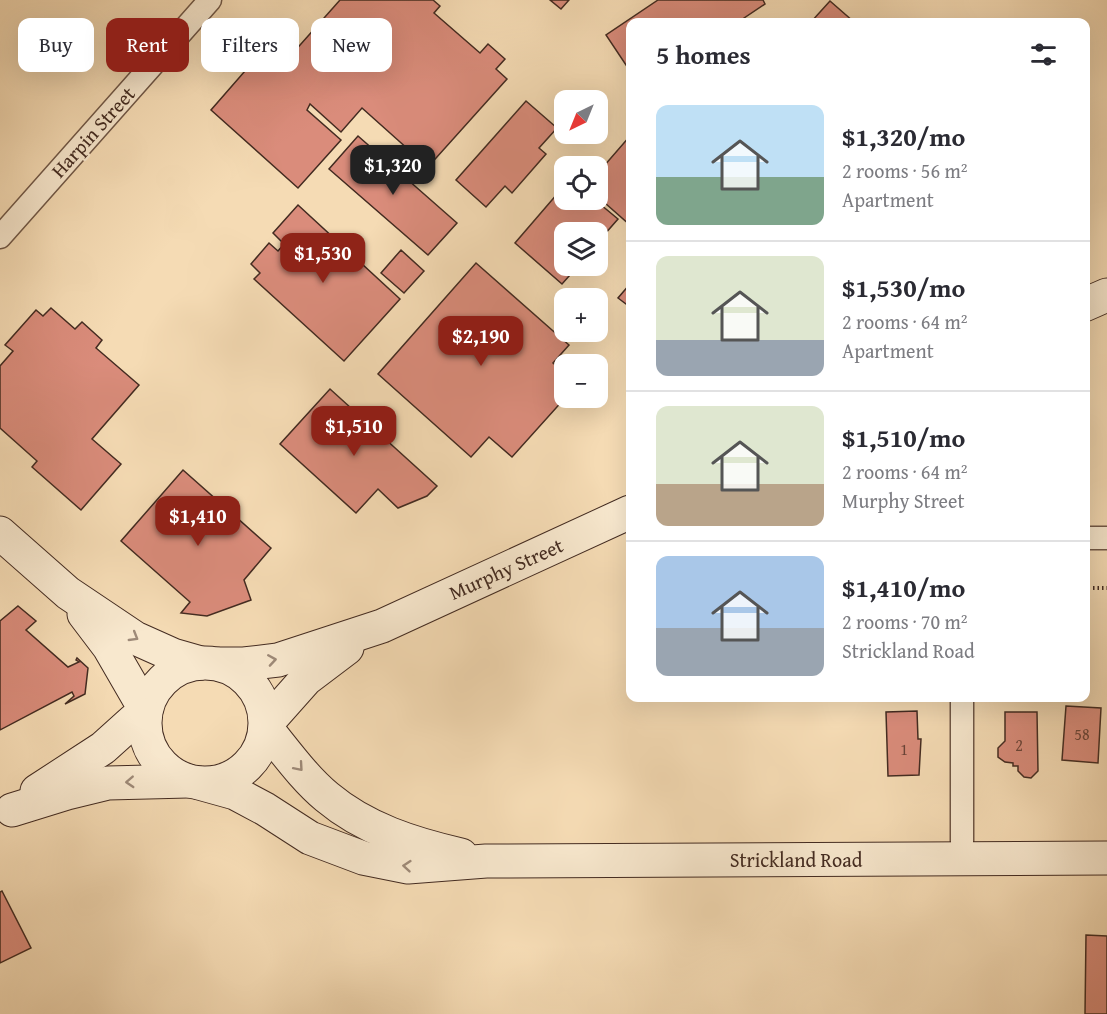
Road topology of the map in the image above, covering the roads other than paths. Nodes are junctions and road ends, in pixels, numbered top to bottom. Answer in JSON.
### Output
{"nodes":[{"id":1,"x":210,"y":0,"type":"edge"},
{"id":2,"x":0,"y":237,"type":"edge"},
{"id":3,"x":1107,"y":295,"type":"edge"},
{"id":4,"x":1090,"y":302,"type":"edge"},
{"id":5,"x":626,"y":514,"type":"edge"},
{"id":6,"x":0,"y":532,"type":"edge"},
{"id":7,"x":1090,"y":538,"type":"edge"},
{"id":8,"x":1107,"y":538,"type":"edge"},
{"id":9,"x":68,"y":593,"type":"junction"},
{"id":10,"x":382,"y":626,"type":"junction"},
{"id":11,"x":210,"y":663,"type":"junction"},
{"id":12,"x":962,"y":702,"type":"edge"},
{"id":13,"x":146,"y":713,"type":"junction"},
{"id":14,"x":266,"y":726,"type":"junction"},
{"id":15,"x":194,"y":782,"type":"junction"},
{"id":16,"x":6,"y":813,"type":"edge"},
{"id":17,"x":1107,"y":858,"type":"edge"},
{"id":18,"x":962,"y":859,"type":"junction"},
{"id":19,"x":486,"y":861,"type":"junction"}],
"edges":[{"from":1,"to":2,"type":"street","name":"Harpin Street"},
{"from":3,"to":4,"type":"street"},
{"from":5,"to":10,"type":"street","name":"Murphy Street"},
{"from":6,"to":9,"type":"street"},
{"from":7,"to":8,"type":"street"},
{"from":9,"to":11,"type":"street","one_way":true},
{"from":9,"to":13,"type":"street"},
{"from":11,"to":10,"type":"street","name":"Murphy Street","one_way":true},
{"from":10,"to":14,"type":"street","name":"Murphy Street"},
{"from":11,"to":13,"type":"street"},
{"from":11,"to":14,"type":"street"},
{"from":12,"to":18,"type":"street"},
{"from":13,"to":15,"type":"street"},
{"from":13,"to":16,"type":"street"},
{"from":14,"to":15,"type":"street"},
{"from":14,"to":19,"type":"street","name":"Strickland Road","one_way":true},
{"from":15,"to":16,"type":"street","one_way":true},
{"from":19,"to":15,"type":"street","name":"Strickland Road","one_way":true},
{"from":17,"to":18,"type":"street","name":"Strickland Road"},
{"from":18,"to":19,"type":"street","name":"Strickland Road"}]}
